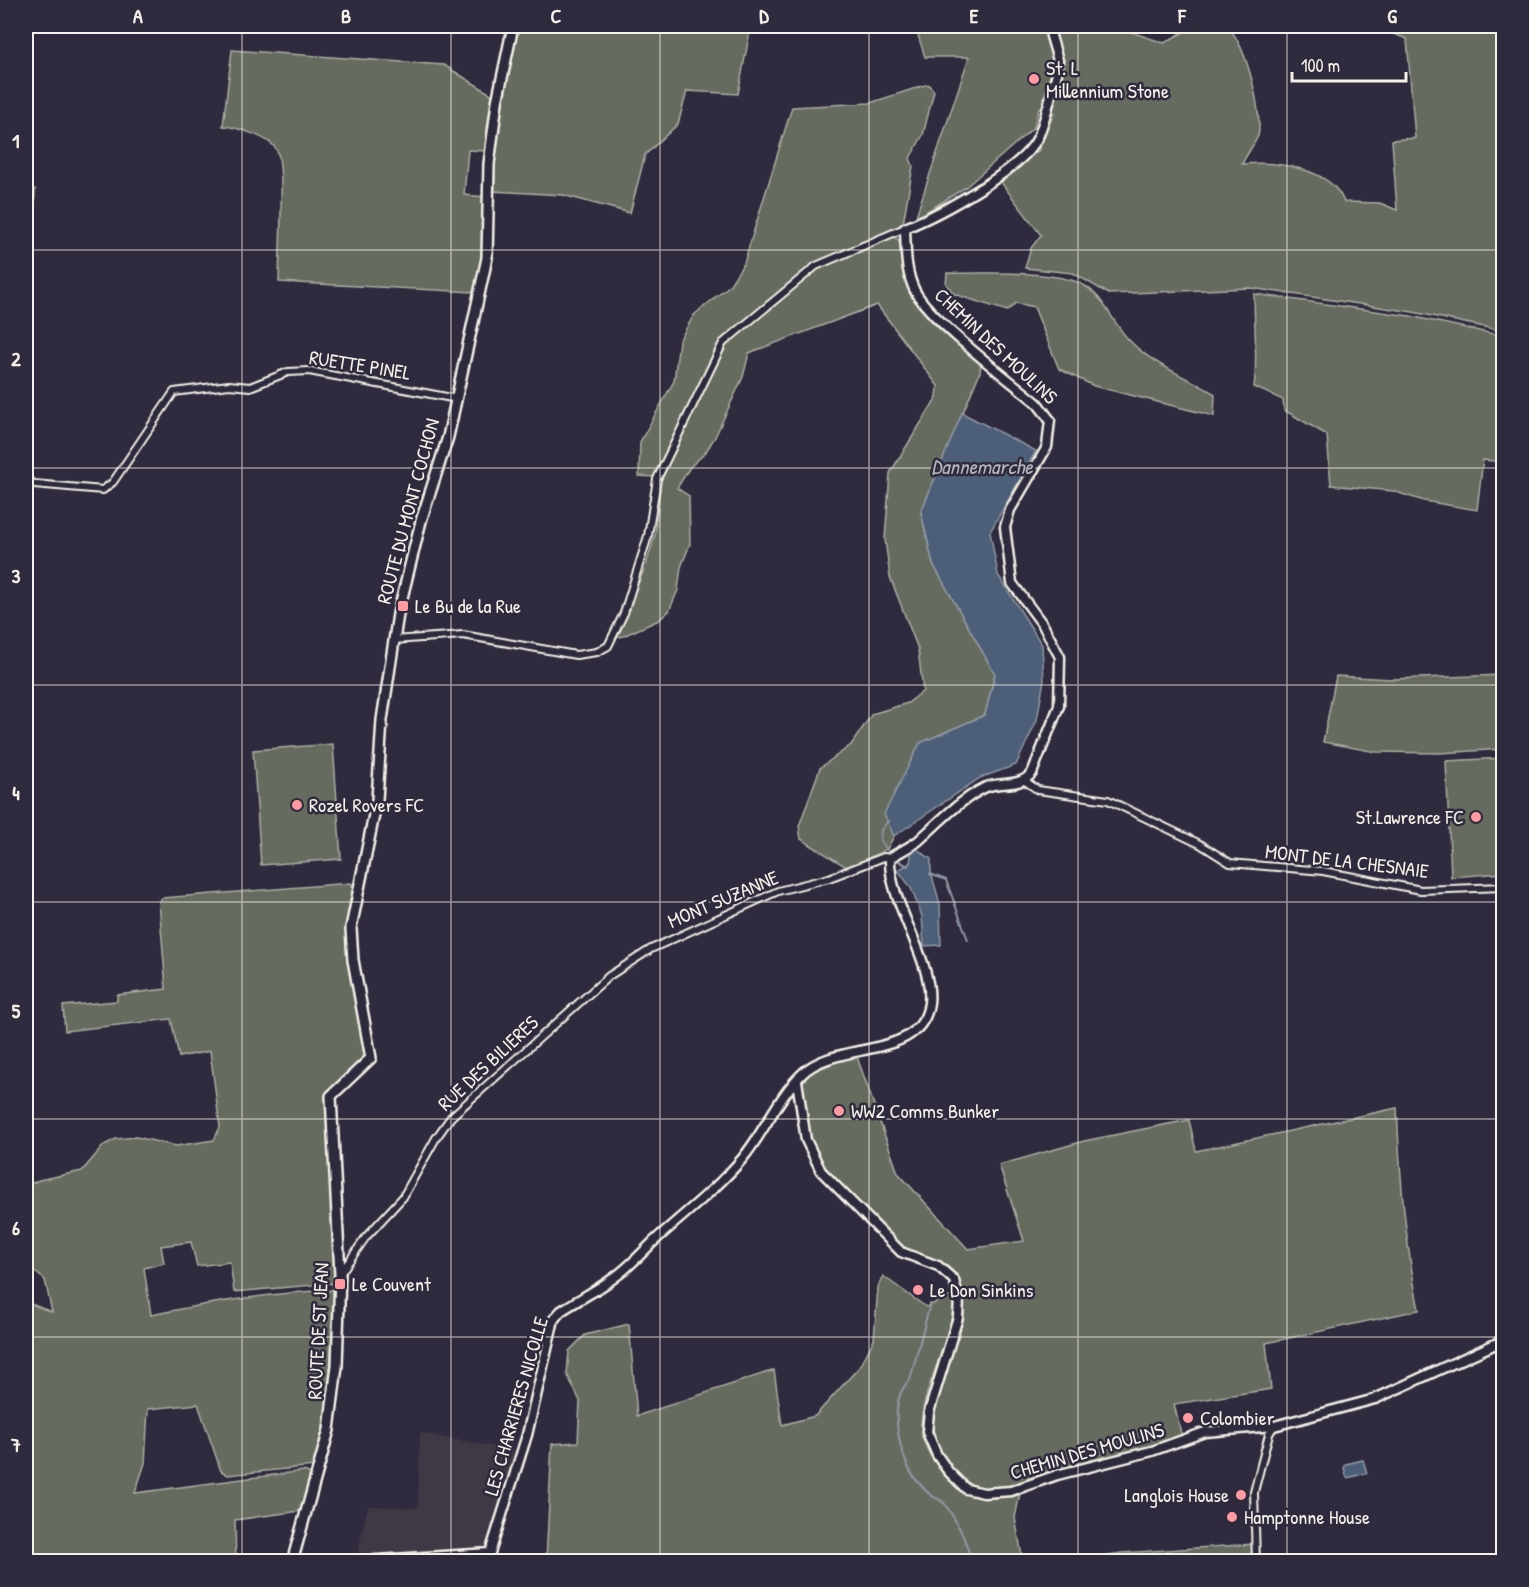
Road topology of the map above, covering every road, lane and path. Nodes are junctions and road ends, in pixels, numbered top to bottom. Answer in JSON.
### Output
{"nodes":[{"id":1,"x":513,"y":26,"type":"edge"},
{"id":2,"x":1048,"y":26,"type":"edge"},
{"id":3,"x":905,"y":228,"type":"junction"},
{"id":4,"x":457,"y":399,"type":"junction"},
{"id":5,"x":26,"y":479,"type":"edge"},
{"id":6,"x":394,"y":640,"type":"junction"},
{"id":7,"x":1025,"y":781,"type":"junction"},
{"id":8,"x":890,"y":858,"type":"junction"},
{"id":9,"x":1503,"y":887,"type":"edge"},
{"id":10,"x":609,"y":976,"type":"joint"},
{"id":11,"x":797,"y":1081,"type":"junction"},
{"id":12,"x":331,"y":1096,"type":"joint"},
{"id":13,"x":340,"y":1274,"type":"junction"},
{"id":14,"x":1503,"y":1340,"type":"edge"},
{"id":15,"x":1274,"y":1426,"type":"junction"},
{"id":16,"x":292,"y":1562,"type":"edge"},
{"id":17,"x":345,"y":1562,"type":"edge"},
{"id":18,"x":1257,"y":1562,"type":"edge"}],
"edges":[{"from":1,"to":4,"type":"main road","name":"ROUTE DU MONT COCHON"},
{"from":2,"to":3,"type":"street"},
{"from":3,"to":6,"type":"street"},
{"from":3,"to":7,"type":"street","name":"CHEMIN DES MOULINS"},
{"from":4,"to":5,"type":"street","name":"RUETTE PINEL"},
{"from":4,"to":6,"type":"main road","name":"ROUTE DU MONT COCHON"},
{"from":6,"to":12,"type":"main road","name":"ROUTE DU MONT COCHON"},
{"from":7,"to":8,"type":"street"},
{"from":7,"to":9,"type":"street","name":"MONT DE LA CHESNAIE"},
{"from":8,"to":10,"type":"street","name":"MONT SUZANNE"},
{"from":8,"to":11,"type":"street"},
{"from":10,"to":13,"type":"street","name":"RUE DES BILIERES"},
{"from":11,"to":15,"type":"street","name":"CHEMIN DES MOULINS"},
{"from":11,"to":17,"type":"street","name":"LES CHARRIERES NICOLLE"},
{"from":12,"to":13,"type":"main road","name":"ROUTE DE ST JEAN"},
{"from":13,"to":16,"type":"main road","name":"ROUTE DE ST JEAN"},
{"from":14,"to":15,"type":"street","name":"CHEMIN DES MOULINS"},
{"from":15,"to":18,"type":"street"}]}
